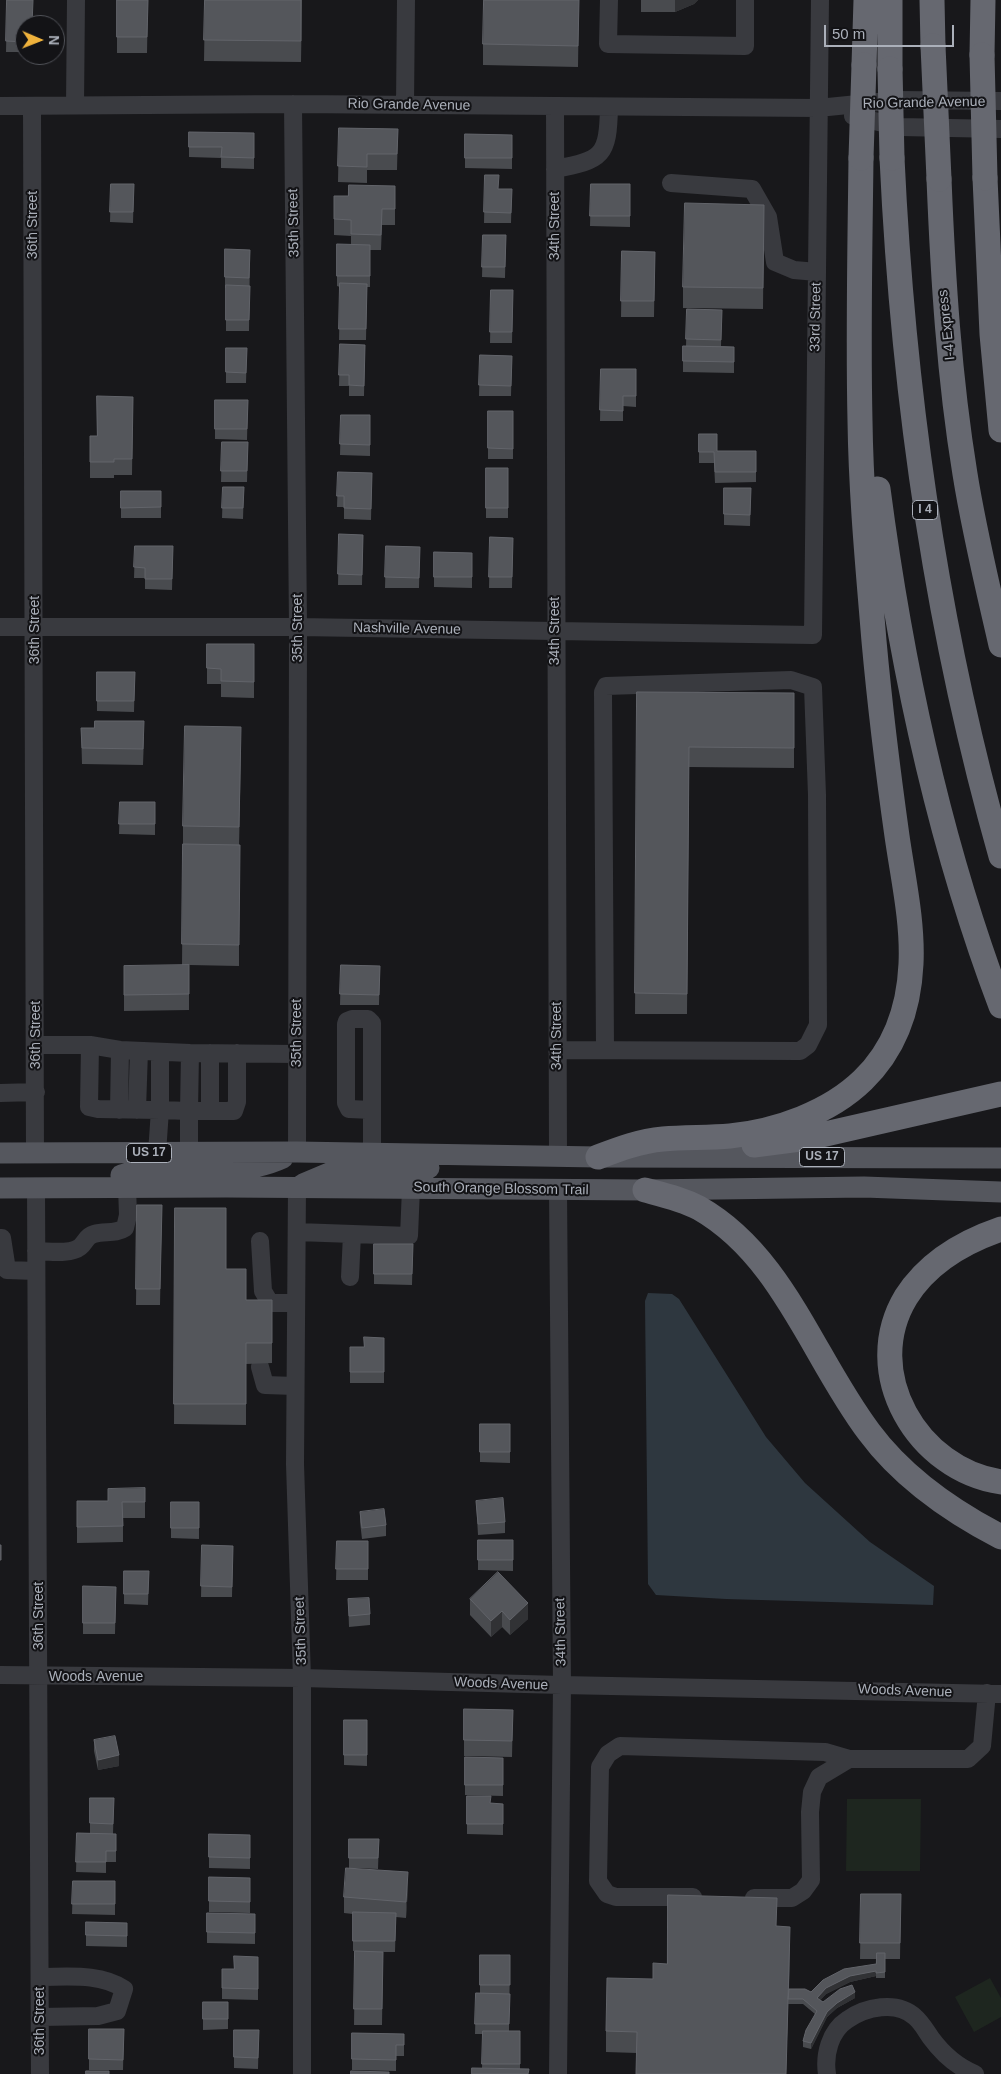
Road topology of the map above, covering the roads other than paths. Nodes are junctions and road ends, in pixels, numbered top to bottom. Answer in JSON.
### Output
{"nodes":[{"id":1,"x":76,"y":0,"type":"edge"},
{"id":2,"x":406,"y":0,"type":"edge"},
{"id":3,"x":609,"y":0,"type":"edge"},
{"id":4,"x":745,"y":0,"type":"edge"},
{"id":5,"x":820,"y":0,"type":"edge"},
{"id":6,"x":866,"y":0,"type":"edge"},
{"id":7,"x":890,"y":0,"type":"edge"},
{"id":8,"x":932,"y":0,"type":"edge"},
{"id":9,"x":983,"y":0,"type":"edge"},
{"id":10,"x":1001,"y":101,"type":"edge"},
{"id":11,"x":293,"y":104,"type":"junction"},
{"id":12,"x":75,"y":105,"type":"junction"},
{"id":13,"x":405,"y":105,"type":"junction"},
{"id":14,"x":0,"y":106,"type":"edge"},
{"id":15,"x":32,"y":106,"type":"junction"},
{"id":16,"x":555,"y":106,"type":"junction"},
{"id":17,"x":609,"y":107,"type":"junction"},
{"id":18,"x":818,"y":108,"type":"junction"},
{"id":19,"x":1001,"y":129,"type":"edge"},
{"id":20,"x":555,"y":169,"type":"junction"},
{"id":21,"x":671,"y":183,"type":"dead end"},
{"id":22,"x":989,"y":267,"type":"junction"},
{"id":23,"x":817,"y":272,"type":"junction"},
{"id":24,"x":859,"y":304,"type":"junction"},
{"id":25,"x":1001,"y":361,"type":"edge"},
{"id":26,"x":1001,"y":430,"type":"edge"},
{"id":27,"x":298,"y":627,"type":"junction"},
{"id":28,"x":0,"y":628,"type":"edge"},
{"id":29,"x":35,"y":628,"type":"junction"},
{"id":30,"x":555,"y":631,"type":"junction"},
{"id":31,"x":813,"y":635,"type":"joint"},
{"id":32,"x":1001,"y":645,"type":"edge"},
{"id":33,"x":1001,"y":856,"type":"edge"},
{"id":34,"x":1001,"y":1006,"type":"edge"},
{"id":35,"x":36,"y":1045,"type":"junction"},
{"id":36,"x":90,"y":1045,"type":"junction"},
{"id":37,"x":120,"y":1050,"type":"junction"},
{"id":38,"x":557,"y":1050,"type":"junction"},
{"id":39,"x":605,"y":1050,"type":"junction"},
{"id":40,"x":139,"y":1051,"type":"junction"},
{"id":41,"x":160,"y":1052,"type":"junction"},
{"id":42,"x":190,"y":1053,"type":"junction"},
{"id":43,"x":210,"y":1053,"type":"junction"},
{"id":44,"x":237,"y":1054,"type":"junction"},
{"id":45,"x":297,"y":1054,"type":"junction"},
{"id":46,"x":36,"y":1092,"type":"junction"},
{"id":47,"x":0,"y":1093,"type":"edge"},
{"id":48,"x":1001,"y":1094,"type":"edge"},
{"id":49,"x":119,"y":1110,"type":"junction"},
{"id":50,"x":137,"y":1110,"type":"junction"},
{"id":51,"x":160,"y":1110,"type":"junction"},
{"id":52,"x":372,"y":1110,"type":"junction"},
{"id":53,"x":189,"y":1111,"type":"junction"},
{"id":54,"x":210,"y":1111,"type":"junction"},
{"id":55,"x":189,"y":1152,"type":"junction"},
{"id":56,"x":297,"y":1152,"type":"junction"},
{"id":57,"x":0,"y":1153,"type":"edge"},
{"id":58,"x":36,"y":1153,"type":"junction"},
{"id":59,"x":157,"y":1153,"type":"junction"},
{"id":60,"x":372,"y":1153,"type":"junction"},
{"id":61,"x":558,"y":1156,"type":"junction"},
{"id":62,"x":643,"y":1156,"type":"junction"},
{"id":63,"x":598,"y":1157,"type":"junction"},
{"id":64,"x":1001,"y":1158,"type":"edge"},
{"id":65,"x":297,"y":1187,"type":"junction"},
{"id":66,"x":0,"y":1188,"type":"edge"},
{"id":67,"x":36,"y":1188,"type":"junction"},
{"id":68,"x":83,"y":1188,"type":"junction"},
{"id":69,"x":127,"y":1188,"type":"junction"},
{"id":70,"x":411,"y":1188,"type":"junction"},
{"id":71,"x":558,"y":1190,"type":"junction"},
{"id":72,"x":645,"y":1190,"type":"junction"},
{"id":73,"x":1001,"y":1192,"type":"edge"},
{"id":74,"x":1001,"y":1229,"type":"edge"},
{"id":75,"x":296,"y":1232,"type":"junction"},
{"id":76,"x":352,"y":1234,"type":"junction"},
{"id":77,"x":0,"y":1238,"type":"edge"},
{"id":78,"x":260,"y":1241,"type":"dead end"},
{"id":79,"x":36,"y":1251,"type":"junction"},
{"id":80,"x":36,"y":1271,"type":"junction"},
{"id":81,"x":350,"y":1277,"type":"dead end"},
{"id":82,"x":270,"y":1303,"type":"junction"},
{"id":83,"x":296,"y":1303,"type":"junction"},
{"id":84,"x":261,"y":1319,"type":"edge"},
{"id":85,"x":260,"y":1367,"type":"dead end"},
{"id":86,"x":295,"y":1386,"type":"junction"},
{"id":87,"x":1001,"y":1482,"type":"edge"},
{"id":88,"x":1001,"y":1537,"type":"edge"},
{"id":89,"x":0,"y":1676,"type":"edge"},
{"id":90,"x":40,"y":1676,"type":"junction"},
{"id":91,"x":302,"y":1678,"type":"junction"},
{"id":92,"x":562,"y":1685,"type":"junction"},
{"id":93,"x":994,"y":1693,"type":"edge"},
{"id":94,"x":849,"y":1759,"type":"junction"},
{"id":95,"x":714,"y":1898,"type":"edge"},
{"id":96,"x":734,"y":1898,"type":"edge"},
{"id":97,"x":40,"y":1977,"type":"junction"},
{"id":98,"x":40,"y":2017,"type":"junction"},
{"id":99,"x":40,"y":2074,"type":"edge"},
{"id":100,"x":302,"y":2074,"type":"edge"},
{"id":101,"x":558,"y":2074,"type":"edge"},
{"id":102,"x":826,"y":2074,"type":"edge"},
{"id":103,"x":975,"y":2074,"type":"edge"}],
"edges":[{"from":1,"to":12,"type":"street"},
{"from":2,"to":13,"type":"street"},
{"from":3,"to":4,"type":"street"},
{"from":5,"to":18,"type":"street","name":"33rd Street"},
{"from":6,"to":24,"type":"highway","bridge":true},
{"from":7,"to":33,"type":"highway","number":"I 4","bridge":true},
{"from":8,"to":32,"type":"highway","name":"I-4 Express","bridge":true},
{"from":9,"to":22,"type":"highway","bridge":true},
{"from":10,"to":18,"type":"street","name":"Rio Grande Avenue"},
{"from":11,"to":12,"type":"street","name":"Rio Grande Avenue"},
{"from":11,"to":13,"type":"street","name":"Rio Grande Avenue"},
{"from":11,"to":27,"type":"street","name":"35th Street"},
{"from":12,"to":15,"type":"street","name":"Rio Grande Avenue"},
{"from":13,"to":16,"type":"street","name":"Rio Grande Avenue"},
{"from":14,"to":15,"type":"street","name":"Rio Grande Avenue"},
{"from":15,"to":29,"type":"street","name":"36th Street"},
{"from":16,"to":17,"type":"street","name":"Rio Grande Avenue"},
{"from":16,"to":20,"type":"street","name":"34th Street"},
{"from":17,"to":18,"type":"street","name":"Rio Grande Avenue"},
{"from":17,"to":20,"type":"street"},
{"from":18,"to":19,"type":"street","name":"Rio Grande Avenue"},
{"from":18,"to":23,"type":"street","name":"33rd Street"},
{"from":20,"to":30,"type":"street","name":"34th Street"},
{"from":21,"to":23,"type":"street"},
{"from":22,"to":25,"type":"highway"},
{"from":22,"to":26,"type":"highway"},
{"from":23,"to":31,"type":"street","name":"33rd Street"},
{"from":24,"to":34,"type":"highway"},
{"from":24,"to":63,"type":"highway"},
{"from":27,"to":29,"type":"street","name":"Nashville Avenue"},
{"from":27,"to":30,"type":"street","name":"Nashville Avenue"},
{"from":27,"to":45,"type":"street","name":"35th Street"},
{"from":28,"to":29,"type":"street","name":"Nashville Avenue"},
{"from":29,"to":35,"type":"street","name":"36th Street"},
{"from":30,"to":31,"type":"street","name":"Nashville Avenue"},
{"from":30,"to":38,"type":"street","name":"34th Street"},
{"from":35,"to":36,"type":"street"},
{"from":35,"to":46,"type":"street","name":"36th Street"},
{"from":36,"to":37,"type":"street"},
{"from":36,"to":49,"type":"street"},
{"from":37,"to":40,"type":"street"},
{"from":37,"to":49,"type":"street"},
{"from":38,"to":39,"type":"street"},
{"from":38,"to":61,"type":"street","name":"34th Street"},
{"from":39,"to":39,"type":"street"},
{"from":40,"to":41,"type":"street"},
{"from":40,"to":50,"type":"street"},
{"from":41,"to":42,"type":"street"},
{"from":41,"to":51,"type":"street"},
{"from":42,"to":43,"type":"street"},
{"from":42,"to":53,"type":"street"},
{"from":43,"to":44,"type":"street"},
{"from":43,"to":54,"type":"street"},
{"from":44,"to":45,"type":"street"},
{"from":44,"to":54,"type":"street"},
{"from":45,"to":56,"type":"street","name":"35th Street"},
{"from":46,"to":47,"type":"street"},
{"from":46,"to":58,"type":"street","name":"36th Street"},
{"from":48,"to":62,"type":"highway"},
{"from":49,"to":50,"type":"street"},
{"from":50,"to":51,"type":"street"},
{"from":51,"to":53,"type":"street"},
{"from":51,"to":59,"type":"street"},
{"from":52,"to":52,"type":"street"},
{"from":52,"to":60,"type":"street"},
{"from":53,"to":54,"type":"street"},
{"from":53,"to":55,"type":"street"},
{"from":55,"to":56,"type":"main road","number":"US 17"},
{"from":55,"to":59,"type":"main road","number":"US 17"},
{"from":56,"to":60,"type":"main road","number":"US 17"},
{"from":56,"to":68,"type":"main road"},
{"from":57,"to":58,"type":"main road","number":"US 17"},
{"from":58,"to":59,"type":"main road","number":"US 17"},
{"from":60,"to":61,"type":"main road","number":"US 17"},
{"from":61,"to":63,"type":"main road","number":"US 17"},
{"from":61,"to":65,"type":"main road"},
{"from":62,"to":63,"type":"main road","number":"US 17"},
{"from":62,"to":64,"type":"main road","number":"US 17"},
{"from":65,"to":69,"type":"main road","name":"South Orange Blossom Trail","number":"US 17"},
{"from":65,"to":70,"type":"main road","name":"South Orange Blossom Trail","number":"US 17"},
{"from":65,"to":75,"type":"street","name":"35th Street"},
{"from":66,"to":67,"type":"main road","name":"South Orange Blossom Trail","number":"US 17"},
{"from":67,"to":68,"type":"main road","name":"South Orange Blossom Trail","number":"US 17"},
{"from":67,"to":79,"type":"street","name":"36th Street"},
{"from":68,"to":69,"type":"main road","name":"South Orange Blossom Trail","number":"US 17"},
{"from":69,"to":79,"type":"street"},
{"from":70,"to":71,"type":"main road","name":"South Orange Blossom Trail","number":"US 17"},
{"from":70,"to":76,"type":"street"},
{"from":71,"to":72,"type":"main road","name":"South Orange Blossom Trail","number":"US 17"},
{"from":71,"to":92,"type":"street","name":"34th Street"},
{"from":72,"to":73,"type":"main road","name":"South Orange Blossom Trail","number":"US 17"},
{"from":72,"to":88,"type":"highway"},
{"from":74,"to":87,"type":"highway"},
{"from":75,"to":76,"type":"street"},
{"from":75,"to":83,"type":"street","name":"35th Street"},
{"from":76,"to":81,"type":"street"},
{"from":77,"to":80,"type":"street"},
{"from":78,"to":82,"type":"street"},
{"from":79,"to":80,"type":"street","name":"36th Street"},
{"from":80,"to":90,"type":"street","name":"36th Street"},
{"from":82,"to":83,"type":"street"},
{"from":82,"to":84,"type":"street"},
{"from":83,"to":86,"type":"street","name":"35th Street"},
{"from":85,"to":86,"type":"street"},
{"from":86,"to":91,"type":"street","name":"35th Street"},
{"from":89,"to":90,"type":"street","name":"Woods Avenue"},
{"from":90,"to":91,"type":"street","name":"Woods Avenue"},
{"from":90,"to":97,"type":"street","name":"36th Street"},
{"from":91,"to":92,"type":"street","name":"Woods Avenue"},
{"from":91,"to":100,"type":"street","name":"35th Street"},
{"from":92,"to":93,"type":"street","name":"Woods Avenue"},
{"from":92,"to":101,"type":"street","name":"34th Street"},
{"from":93,"to":94,"type":"street"},
{"from":94,"to":95,"type":"street"},
{"from":94,"to":96,"type":"street"},
{"from":97,"to":98,"type":"street","name":"36th Street"},
{"from":97,"to":98,"type":"street"},
{"from":98,"to":99,"type":"street","name":"36th Street"},
{"from":102,"to":103,"type":"street"}]}
